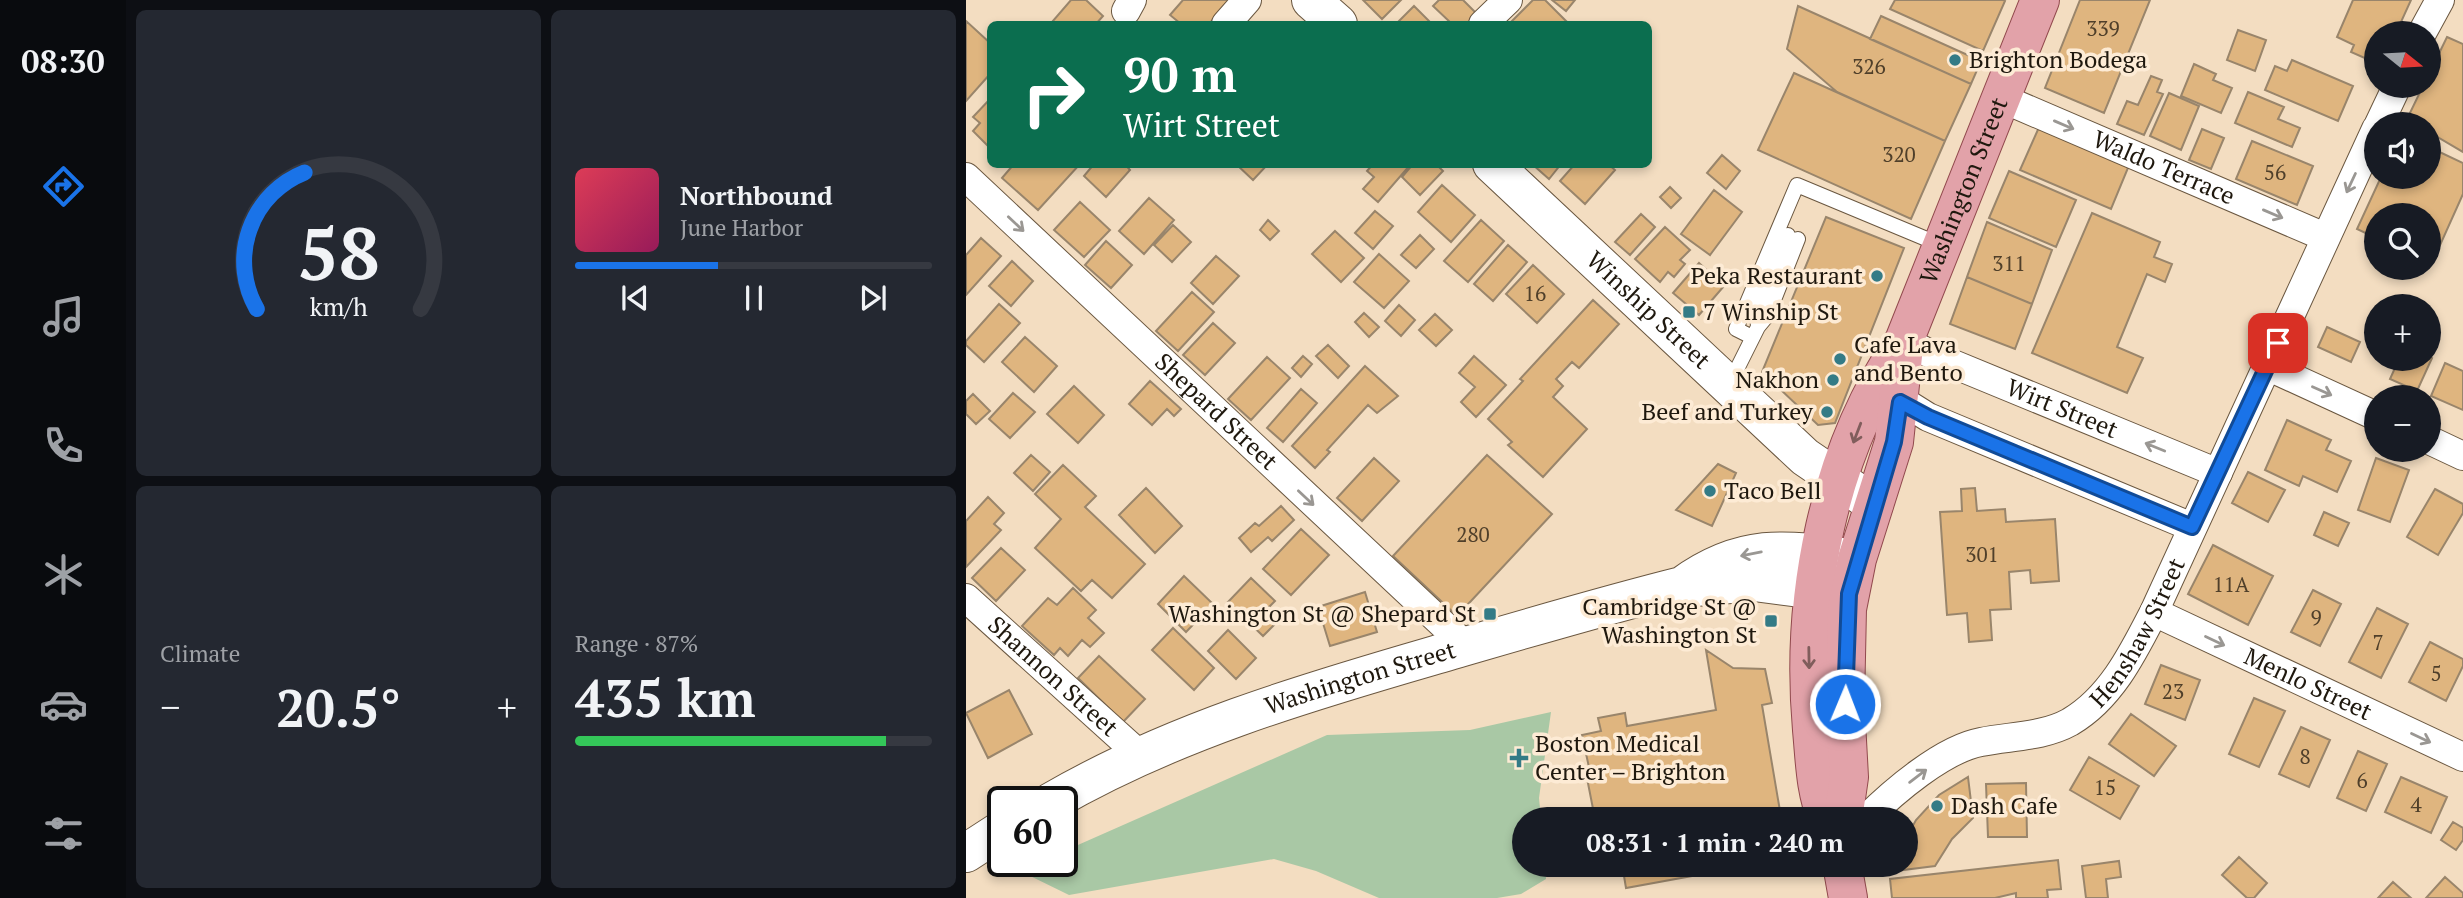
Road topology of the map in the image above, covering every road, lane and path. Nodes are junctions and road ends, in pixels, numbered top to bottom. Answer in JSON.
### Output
{"nodes":[{"id":1,"x":1247,"y":0,"type":"edge"},
{"id":2,"x":1311,"y":0,"type":"edge"},
{"id":3,"x":1508,"y":0,"type":"edge"},
{"id":4,"x":2040,"y":0,"type":"edge"},
{"id":5,"x":2440,"y":0,"type":"edge"},
{"id":6,"x":1229,"y":21,"type":"edge"},
{"id":7,"x":1335,"y":21,"type":"edge"},
{"id":8,"x":1486,"y":21,"type":"edge"},
{"id":9,"x":2429,"y":21,"type":"edge"},
{"id":10,"x":2001,"y":98,"type":"junction"},
{"id":11,"x":2364,"y":156,"type":"edge"},
{"id":12,"x":1496,"y":168,"type":"edge"},
{"id":13,"x":970,"y":187,"type":"edge"},
{"id":14,"x":1793,"y":237,"type":"dead end"},
{"id":15,"x":2325,"y":237,"type":"junction"},
{"id":16,"x":1941,"y":245,"type":"junction"},
{"id":17,"x":1755,"y":332,"type":"junction"},
{"id":18,"x":1905,"y":341,"type":"junction"},
{"id":19,"x":2267,"y":366,"type":"junction"},
{"id":20,"x":1728,"y":386,"type":"junction"},
{"id":21,"x":1889,"y":393,"type":"junction"},
{"id":22,"x":2364,"y":410,"type":"edge"},
{"id":23,"x":2441,"y":446,"type":"edge"},
{"id":24,"x":2463,"y":456,"type":"edge"},
{"id":25,"x":2218,"y":473,"type":"junction"},
{"id":26,"x":1839,"y":482,"type":"junction"},
{"id":27,"x":1874,"y":504,"type":"junction"},
{"id":28,"x":2192,"y":527,"type":"junction"},
{"id":29,"x":1815,"y":572,"type":"junction"},
{"id":30,"x":1853,"y":577,"type":"junction"},
{"id":31,"x":966,"y":598,"type":"edge"},
{"id":32,"x":2154,"y":612,"type":"junction"},
{"id":33,"x":1466,"y":646,"type":"junction"},
{"id":34,"x":1141,"y":756,"type":"junction"},
{"id":35,"x":2463,"y":757,"type":"edge"},
{"id":36,"x":1078,"y":788,"type":"edge"},
{"id":37,"x":1822,"y":807,"type":"edge"},
{"id":38,"x":1845,"y":807,"type":"edge"},
{"id":39,"x":1878,"y":807,"type":"edge"},
{"id":40,"x":987,"y":839,"type":"edge"},
{"id":41,"x":966,"y":853,"type":"edge"},
{"id":42,"x":1844,"y":877,"type":"edge"},
{"id":43,"x":1848,"y":898,"type":"edge"}],
"edges":[{"from":1,"to":6,"type":"street"},
{"from":2,"to":7,"type":"main road"},
{"from":3,"to":8,"type":"street"},
{"from":4,"to":10,"type":"main road","name":"Washington Street"},
{"from":5,"to":9,"type":"street"},
{"from":10,"to":15,"type":"street","name":"Waldo Terrace","one_way":true},
{"from":10,"to":16,"type":"main road","name":"Washington Street"},
{"from":11,"to":15,"type":"street","name":"Henshaw Street","one_way":true},
{"from":12,"to":20,"type":"main road","name":"Winship Street"},
{"from":13,"to":33,"type":"street","name":"Shepard Street","one_way":true},
{"from":14,"to":17,"type":"lane"},
{"from":15,"to":19,"type":"street","name":"Henshaw Street"},
{"from":16,"to":17,"type":"lane"},
{"from":16,"to":18,"type":"main road","name":"Washington Street"},
{"from":17,"to":20,"type":"lane"},
{"from":18,"to":21,"type":"main road","name":"Washington Street"},
{"from":25,"to":18,"type":"street","name":"Wirt Street","one_way":true},
{"from":19,"to":22,"type":"street","one_way":true},
{"from":19,"to":25,"type":"street","name":"Henshaw Street"},
{"from":20,"to":26,"type":"main road","name":"Winship Street"},
{"from":21,"to":26,"type":"main road","one_way":true},
{"from":21,"to":27,"type":"main road"},
{"from":21,"to":28,"type":"street"},
{"from":23,"to":24,"type":"street"},
{"from":25,"to":28,"type":"street","name":"Henshaw Street"},
{"from":26,"to":27,"type":"main road","name":"Winship Street"},
{"from":26,"to":29,"type":"main road"},
{"from":27,"to":30,"type":"main road"},
{"from":28,"to":32,"type":"street","name":"Henshaw Street"},
{"from":29,"to":30,"type":"main road","name":"Washington Street"},
{"from":29,"to":33,"type":"main road","name":"Washington Street"},
{"from":29,"to":37,"type":"main road","one_way":true},
{"from":30,"to":38,"type":"main road"},
{"from":31,"to":34,"type":"street","name":"Shannon Street"},
{"from":32,"to":35,"type":"street","name":"Menlo Street","one_way":true},
{"from":39,"to":32,"type":"street","name":"Henshaw Street","one_way":true},
{"from":33,"to":34,"type":"main road","name":"Washington Street"},
{"from":34,"to":36,"type":"main road","name":"Washington Street"},
{"from":40,"to":41,"type":"main road"},
{"from":42,"to":43,"type":"main road"}]}
